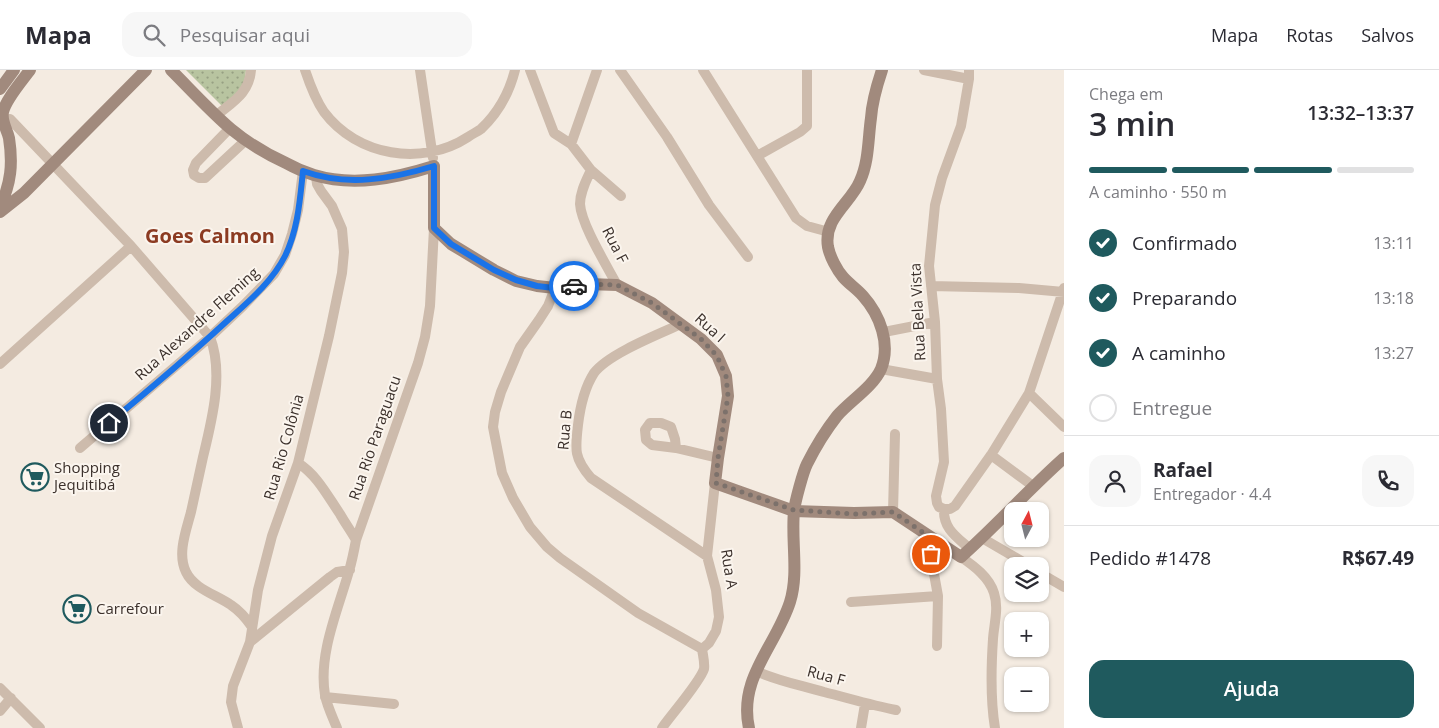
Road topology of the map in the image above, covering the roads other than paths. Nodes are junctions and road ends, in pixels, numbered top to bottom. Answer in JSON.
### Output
{"nodes":[{"id":1,"x":14,"y":70,"type":"edge"},
{"id":2,"x":30,"y":70,"type":"edge"},
{"id":3,"x":146,"y":70,"type":"edge"},
{"id":4,"x":171,"y":70,"type":"edge"},
{"id":5,"x":251,"y":70,"type":"edge"},
{"id":6,"x":305,"y":70,"type":"edge"},
{"id":7,"x":420,"y":70,"type":"edge"},
{"id":8,"x":515,"y":70,"type":"edge"},
{"id":9,"x":530,"y":70,"type":"edge"},
{"id":10,"x":597,"y":70,"type":"edge"},
{"id":11,"x":620,"y":70,"type":"edge"},
{"id":12,"x":703,"y":70,"type":"edge"},
{"id":13,"x":807,"y":70,"type":"edge"},
{"id":14,"x":882,"y":70,"type":"edge"},
{"id":15,"x":924,"y":70,"type":"edge"},
{"id":16,"x":969,"y":74,"type":"edge"},
{"id":17,"x":0,"y":89,"type":"edge"},
{"id":18,"x":217,"y":115,"type":"junction"},
{"id":19,"x":5,"y":121,"type":"edge"},
{"id":20,"x":230,"y":128,"type":"junction"},
{"id":21,"x":246,"y":140,"type":"junction"},
{"id":22,"x":571,"y":144,"type":"junction"},
{"id":23,"x":432,"y":152,"type":"junction"},
{"id":24,"x":757,"y":156,"type":"junction"},
{"id":25,"x":54,"y":164,"type":"junction"},
{"id":26,"x":434,"y":166,"type":"junction"},
{"id":27,"x":591,"y":170,"type":"junction"},
{"id":28,"x":303,"y":171,"type":"junction"},
{"id":29,"x":316,"y":176,"type":"junction"},
{"id":30,"x":621,"y":196,"type":"dead end"},
{"id":31,"x":0,"y":206,"type":"edge"},
{"id":32,"x":0,"y":212,"type":"edge"},
{"id":33,"x":434,"y":228,"type":"junction"},
{"id":34,"x":829,"y":232,"type":"junction"},
{"id":35,"x":131,"y":246,"type":"junction"},
{"id":36,"x":748,"y":257,"type":"dead end"},
{"id":37,"x":617,"y":285,"type":"junction"},
{"id":38,"x":931,"y":286,"type":"junction"},
{"id":39,"x":554,"y":288,"type":"junction"},
{"id":40,"x":1064,"y":291,"type":"edge"},
{"id":41,"x":935,"y":322,"type":"junction"},
{"id":42,"x":681,"y":324,"type":"junction"},
{"id":43,"x":884,"y":332,"type":"junction"},
{"id":44,"x":210,"y":337,"type":"junction"},
{"id":45,"x":0,"y":364,"type":"edge"},
{"id":46,"x":881,"y":369,"type":"junction"},
{"id":47,"x":937,"y":379,"type":"junction"},
{"id":48,"x":1029,"y":393,"type":"junction"},
{"id":49,"x":1064,"y":427,"type":"edge"},
{"id":50,"x":895,"y":434,"type":"dead end"},
{"id":51,"x":80,"y":448,"type":"dead end"},
{"id":52,"x":676,"y":448,"type":"dead end"},
{"id":53,"x":991,"y":455,"type":"junction"},
{"id":54,"x":718,"y":458,"type":"junction"},
{"id":55,"x":1064,"y":458,"type":"edge"},
{"id":56,"x":298,"y":462,"type":"junction"},
{"id":57,"x":716,"y":483,"type":"junction"},
{"id":58,"x":1033,"y":486,"type":"junction"},
{"id":59,"x":944,"y":509,"type":"junction"},
{"id":60,"x":794,"y":510,"type":"junction"},
{"id":61,"x":893,"y":512,"type":"junction"},
{"id":62,"x":927,"y":535,"type":"junction"},
{"id":63,"x":982,"y":538,"type":"junction"},
{"id":64,"x":356,"y":540,"type":"junction"},
{"id":65,"x":965,"y":553,"type":"junction"},
{"id":66,"x":707,"y":556,"type":"junction"},
{"id":67,"x":1015,"y":557,"type":"edge"},
{"id":68,"x":350,"y":570,"type":"junction"},
{"id":69,"x":1049,"y":578,"type":"edge"},
{"id":70,"x":1064,"y":587,"type":"edge"},
{"id":71,"x":938,"y":596,"type":"junction"},
{"id":72,"x":851,"y":602,"type":"dead end"},
{"id":73,"x":252,"y":627,"type":"junction"},
{"id":74,"x":250,"y":642,"type":"junction"},
{"id":75,"x":937,"y":646,"type":"dead end"},
{"id":76,"x":702,"y":649,"type":"junction"},
{"id":77,"x":756,"y":671,"type":"junction"},
{"id":78,"x":0,"y":688,"type":"edge"},
{"id":79,"x":325,"y":697,"type":"junction"},
{"id":80,"x":11,"y":698,"type":"junction"},
{"id":81,"x":394,"y":704,"type":"dead end"},
{"id":82,"x":865,"y":704,"type":"junction"},
{"id":83,"x":896,"y":710,"type":"dead end"},
{"id":84,"x":0,"y":712,"type":"edge"},
{"id":85,"x":40,"y":728,"type":"edge"},
{"id":86,"x":238,"y":728,"type":"edge"},
{"id":87,"x":337,"y":728,"type":"edge"},
{"id":88,"x":662,"y":728,"type":"edge"},
{"id":89,"x":749,"y":728,"type":"edge"},
{"id":90,"x":861,"y":728,"type":"edge"},
{"id":91,"x":995,"y":728,"type":"edge"}],
"edges":[{"from":1,"to":17,"type":"street"},
{"from":2,"to":19,"type":"street"},
{"from":3,"to":25,"type":"street"},
{"from":4,"to":18,"type":"street"},
{"from":5,"to":18,"type":"street"},
{"from":6,"to":23,"type":"street"},
{"from":7,"to":23,"type":"street","name":"Rua Rio Paraguacu"},
{"from":8,"to":23,"type":"street"},
{"from":9,"to":22,"type":"street"},
{"from":10,"to":22,"type":"street"},
{"from":11,"to":36,"type":"street"},
{"from":12,"to":24,"type":"street"},
{"from":13,"to":24,"type":"street"},
{"from":14,"to":34,"type":"street"},
{"from":15,"to":16,"type":"street"},
{"from":16,"to":38,"type":"street","name":"Rua Bela Vista"},
{"from":18,"to":20,"type":"street"},
{"from":19,"to":25,"type":"street"},
{"from":19,"to":31,"type":"street"},
{"from":20,"to":21,"type":"street"},
{"from":20,"to":21,"type":"street"},
{"from":21,"to":28,"type":"street"},
{"from":22,"to":27,"type":"street"},
{"from":23,"to":26,"type":"street","name":"Rua Rio Paraguacu"},
{"from":24,"to":34,"type":"street"},
{"from":25,"to":32,"type":"street"},
{"from":25,"to":35,"type":"street"},
{"from":26,"to":29,"type":"street"},
{"from":26,"to":33,"type":"street","name":"Rua Rio Paraguacu"},
{"from":27,"to":30,"type":"street"},
{"from":27,"to":37,"type":"street","name":"Rua F"},
{"from":28,"to":29,"type":"street"},
{"from":28,"to":44,"type":"street","name":"Rua Alexandre Fleming"},
{"from":29,"to":56,"type":"street","name":"Rua Rio Colônia"},
{"from":33,"to":39,"type":"street"},
{"from":33,"to":64,"type":"street","name":"Rua Rio Paraguacu"},
{"from":34,"to":43,"type":"street"},
{"from":35,"to":44,"type":"street"},
{"from":35,"to":45,"type":"street"},
{"from":37,"to":39,"type":"street","name":"Rua F"},
{"from":37,"to":42,"type":"street","name":"Rua I"},
{"from":38,"to":40,"type":"street"},
{"from":38,"to":41,"type":"street","name":"Rua Bela Vista"},
{"from":39,"to":76,"type":"street"},
{"from":40,"to":48,"type":"street"},
{"from":41,"to":43,"type":"street"},
{"from":41,"to":47,"type":"street","name":"Rua Bela Vista"},
{"from":42,"to":54,"type":"street","name":"Rua I"},
{"from":42,"to":66,"type":"street","name":"Rua B"},
{"from":43,"to":46,"type":"street"},
{"from":44,"to":51,"type":"street","name":"Rua Alexandre Fleming"},
{"from":44,"to":73,"type":"street"},
{"from":46,"to":47,"type":"street"},
{"from":46,"to":60,"type":"street"},
{"from":47,"to":59,"type":"street","name":"Rua Bela Vista"},
{"from":48,"to":49,"type":"street"},
{"from":48,"to":53,"type":"street"},
{"from":50,"to":61,"type":"street"},
{"from":52,"to":54,"type":"street"},
{"from":53,"to":58,"type":"street"},
{"from":53,"to":59,"type":"street"},
{"from":54,"to":57,"type":"street","name":"Rua A"},
{"from":55,"to":58,"type":"street"},
{"from":56,"to":64,"type":"street"},
{"from":56,"to":73,"type":"street","name":"Rua Rio Colônia"},
{"from":57,"to":60,"type":"street"},
{"from":57,"to":66,"type":"street","name":"Rua A"},
{"from":58,"to":63,"type":"street"},
{"from":59,"to":65,"type":"street"},
{"from":60,"to":61,"type":"street"},
{"from":60,"to":77,"type":"street"},
{"from":61,"to":62,"type":"street"},
{"from":62,"to":65,"type":"street"},
{"from":62,"to":71,"type":"street"},
{"from":63,"to":65,"type":"street"},
{"from":63,"to":67,"type":"street"},
{"from":64,"to":68,"type":"street","name":"Rua Rio Paraguacu"},
{"from":65,"to":91,"type":"street"},
{"from":66,"to":76,"type":"street","name":"Rua A"},
{"from":68,"to":74,"type":"street"},
{"from":68,"to":79,"type":"street","name":"Rua Rio Paraguacu"},
{"from":69,"to":70,"type":"street"},
{"from":71,"to":72,"type":"street"},
{"from":71,"to":75,"type":"street"},
{"from":73,"to":74,"type":"street","name":"Rua Rio Colônia"},
{"from":74,"to":86,"type":"street","name":"Rua Rio Colônia"},
{"from":76,"to":88,"type":"street"},
{"from":77,"to":82,"type":"street","name":"Rua F"},
{"from":77,"to":89,"type":"street"},
{"from":78,"to":80,"type":"street"},
{"from":79,"to":81,"type":"street"},
{"from":79,"to":87,"type":"street","name":"Rua Rio Paraguacu"},
{"from":80,"to":84,"type":"street"},
{"from":80,"to":85,"type":"street"},
{"from":82,"to":83,"type":"street","name":"Rua F"},
{"from":82,"to":90,"type":"street"}]}
